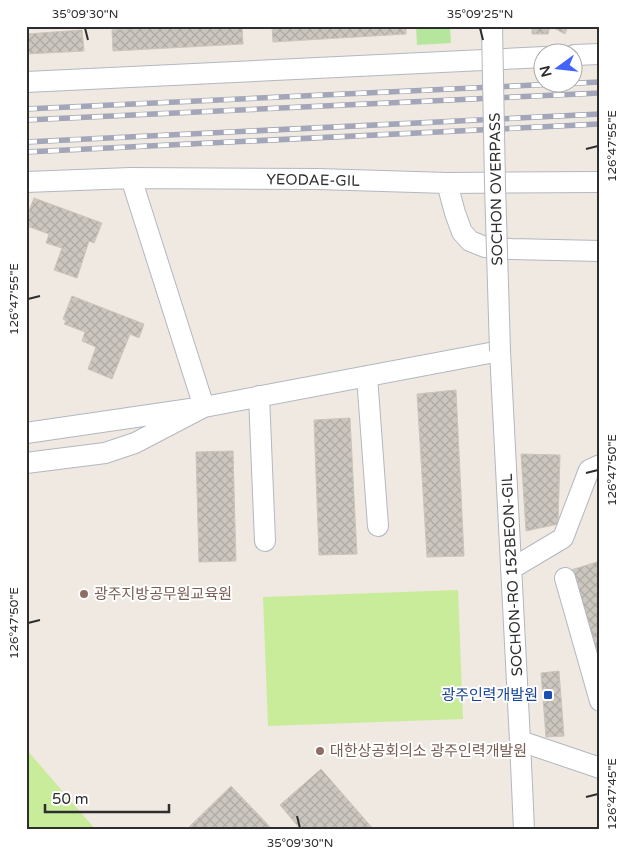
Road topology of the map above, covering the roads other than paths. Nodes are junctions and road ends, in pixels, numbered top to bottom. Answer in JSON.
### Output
{"nodes":[{"id":1,"x":492,"y":26,"type":"edge"},
{"id":2,"x":600,"y":54,"type":"edge"},
{"id":3,"x":584,"y":55,"type":"edge"},
{"id":4,"x":534,"y":57,"type":"edge"},
{"id":5,"x":26,"y":82,"type":"edge"},
{"id":6,"x":131,"y":178,"type":"junction"},
{"id":7,"x":26,"y":182,"type":"edge"},
{"id":8,"x":447,"y":182,"type":"junction"},
{"id":9,"x":600,"y":182,"type":"edge"},
{"id":10,"x":600,"y":251,"type":"edge"},
{"id":11,"x":500,"y":351,"type":"junction"},
{"id":12,"x":367,"y":376,"type":"junction"},
{"id":13,"x":259,"y":396,"type":"junction"},
{"id":14,"x":204,"y":406,"type":"junction"},
{"id":15,"x":26,"y":433,"type":"edge"},
{"id":16,"x":26,"y":463,"type":"edge"},
{"id":17,"x":600,"y":465,"type":"edge"},
{"id":18,"x":378,"y":526,"type":"dead end"},
{"id":19,"x":265,"y":541,"type":"dead end"},
{"id":20,"x":511,"y":570,"type":"junction"},
{"id":21,"x":565,"y":578,"type":"dead end"},
{"id":22,"x":600,"y":700,"type":"edge"},
{"id":23,"x":520,"y":741,"type":"junction"},
{"id":24,"x":600,"y":768,"type":"edge"},
{"id":25,"x":524,"y":830,"type":"edge"}],
"edges":[{"from":1,"to":11,"type":"street","name":"SOCHON OVERPASS","bridge":true},
{"from":2,"to":3,"type":"street"},
{"from":4,"to":5,"type":"street"},
{"from":6,"to":7,"type":"street","name":"YEODAE-GIL"},
{"from":6,"to":8,"type":"street","name":"YEODAE-GIL"},
{"from":6,"to":14,"type":"street"},
{"from":8,"to":9,"type":"street","name":"YEODAE-GIL"},
{"from":8,"to":10,"type":"street"},
{"from":11,"to":12,"type":"street"},
{"from":11,"to":20,"type":"street","name":"SOCHON-RO 152BEON-GIL"},
{"from":12,"to":13,"type":"street"},
{"from":12,"to":18,"type":"street"},
{"from":13,"to":14,"type":"street"},
{"from":13,"to":19,"type":"street"},
{"from":14,"to":15,"type":"street"},
{"from":14,"to":16,"type":"street"},
{"from":17,"to":20,"type":"street"},
{"from":20,"to":23,"type":"street","name":"SOCHON-RO 152BEON-GIL"},
{"from":21,"to":22,"type":"street"},
{"from":23,"to":24,"type":"street"},
{"from":23,"to":25,"type":"street","name":"SOCHON-RO 152BEON-GIL"}]}
